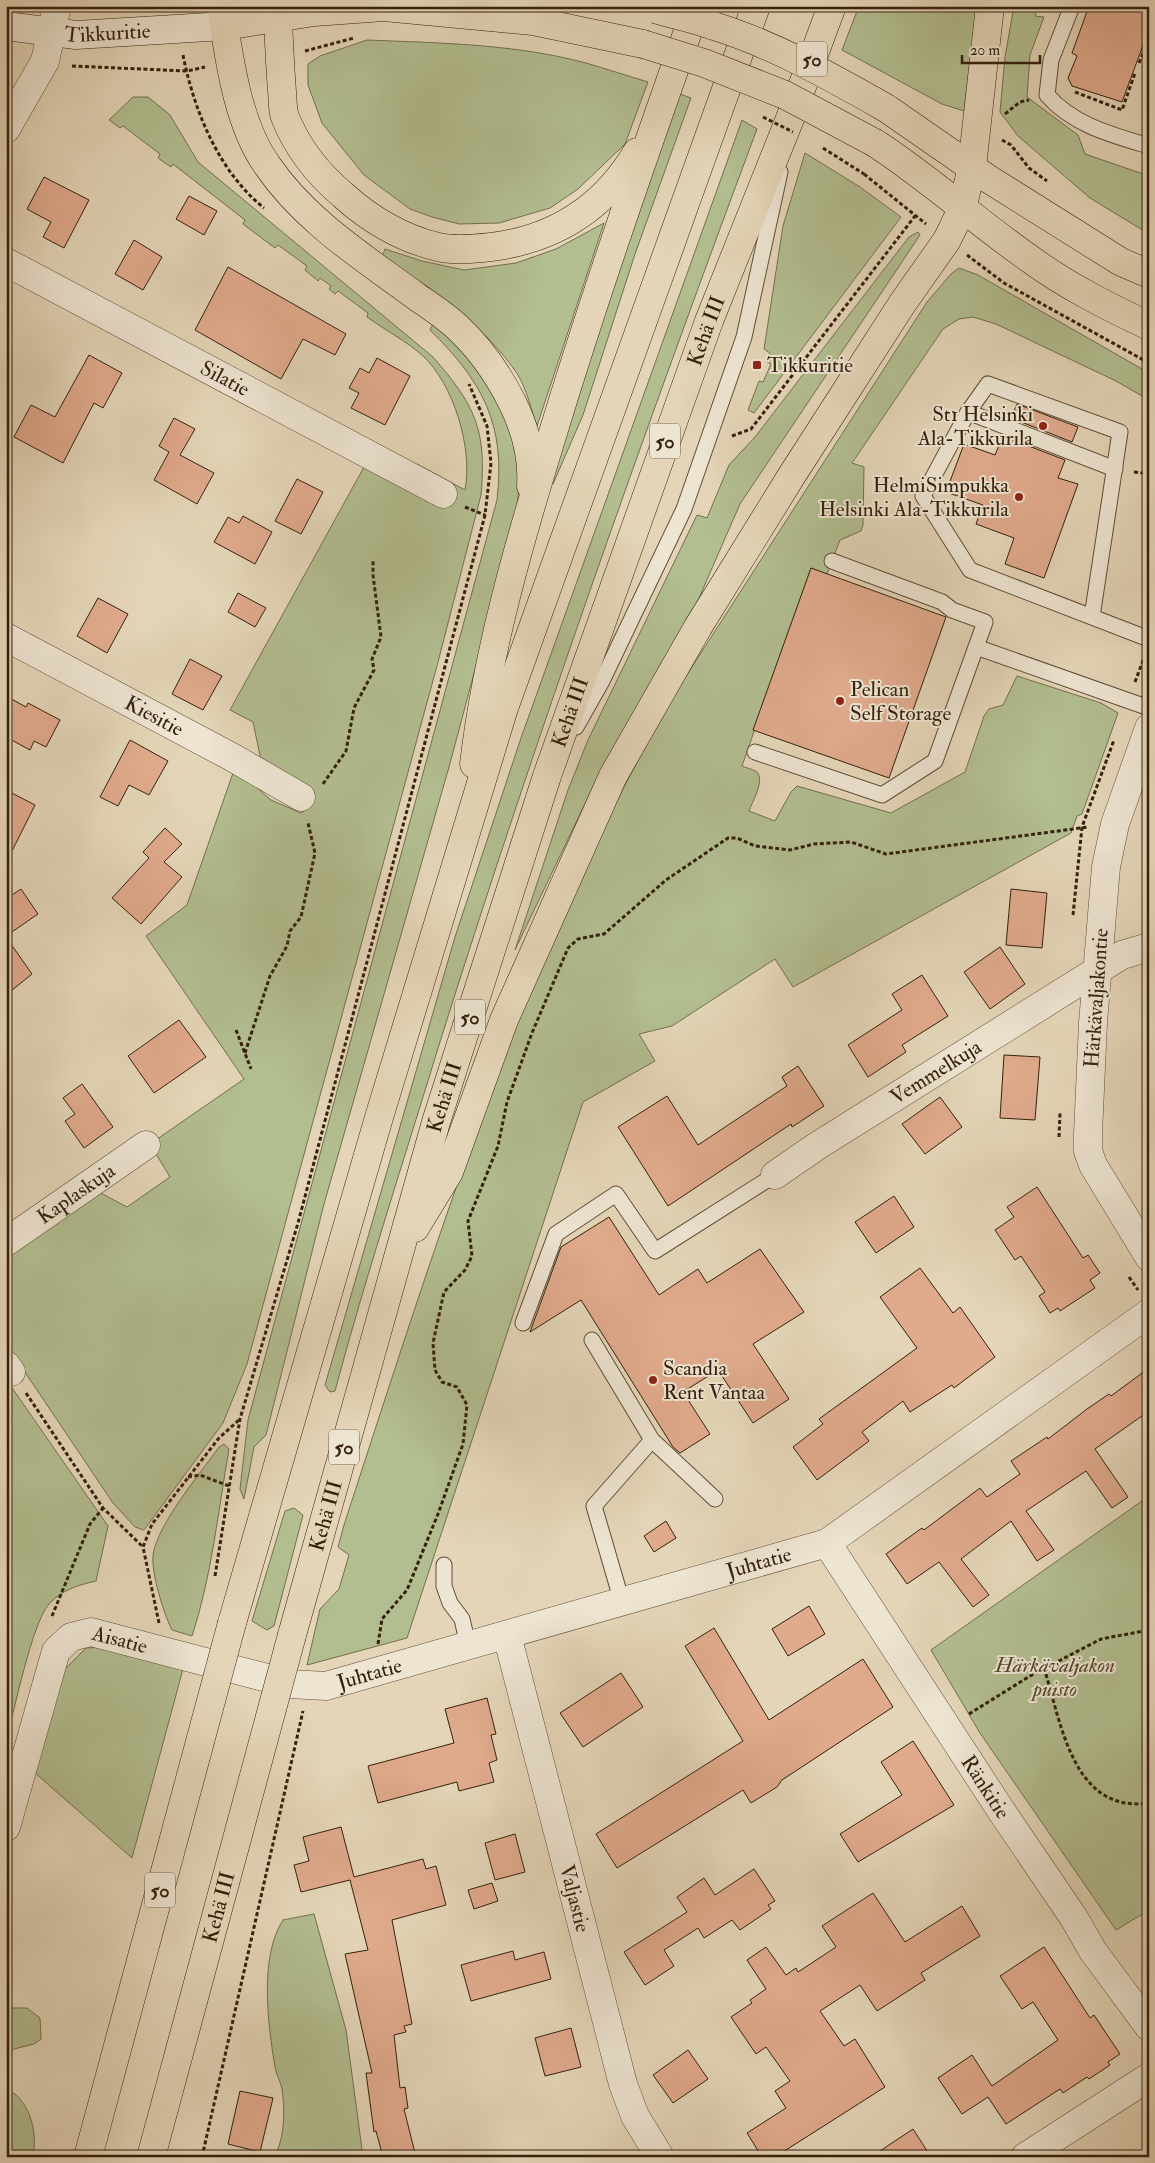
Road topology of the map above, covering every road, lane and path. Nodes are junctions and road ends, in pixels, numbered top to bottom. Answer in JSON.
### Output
{"nodes":[{"id":1,"x":697,"y":6,"type":"edge"},
{"id":2,"x":756,"y":6,"type":"edge"},
{"id":3,"x":832,"y":6,"type":"edge"},
{"id":4,"x":990,"y":6,"type":"edge"},
{"id":5,"x":1072,"y":6,"type":"edge"},
{"id":6,"x":648,"y":8,"type":"edge"},
{"id":7,"x":275,"y":13,"type":"edge"},
{"id":8,"x":223,"y":16,"type":"edge"},
{"id":9,"x":55,"y":19,"type":"edge"},
{"id":10,"x":6,"y":26,"type":"edge"},
{"id":11,"x":363,"y":35,"type":"dead end"},
{"id":12,"x":1149,"y":38,"type":"edge"},
{"id":13,"x":279,"y":55,"type":"junction"},
{"id":14,"x":231,"y":60,"type":"junction"},
{"id":15,"x":45,"y":61,"type":"junction"},
{"id":16,"x":1139,"y":62,"type":"dead end"},
{"id":17,"x":187,"y":71,"type":"junction"},
{"id":18,"x":1135,"y":73,"type":"dead end"},
{"id":19,"x":1073,"y":91,"type":"dead end"},
{"id":20,"x":1047,"y":95,"type":"junction"},
{"id":21,"x":761,"y":117,"type":"dead end"},
{"id":22,"x":1004,"y":119,"type":"dead end"},
{"id":23,"x":656,"y":121,"type":"junction"},
{"id":24,"x":794,"y":122,"type":"junction"},
{"id":25,"x":975,"y":125,"type":"junction"},
{"id":26,"x":6,"y":129,"type":"edge"},
{"id":27,"x":1149,"y":146,"type":"edge"},
{"id":28,"x":821,"y":147,"type":"dead end"},
{"id":29,"x":972,"y":167,"type":"junction"},
{"id":30,"x":1051,"y":184,"type":"dead end"},
{"id":31,"x":962,"y":209,"type":"junction"},
{"id":32,"x":266,"y":210,"type":"dead end"},
{"id":33,"x":6,"y":262,"type":"edge"},
{"id":34,"x":1149,"y":274,"type":"edge"},
{"id":35,"x":1149,"y":326,"type":"edge"},
{"id":36,"x":467,"y":382,"type":"dead end"},
{"id":37,"x":968,"y":412,"type":"junction"},
{"id":38,"x":731,"y":436,"type":"dead end"},
{"id":39,"x":1115,"y":469,"type":"junction"},
{"id":40,"x":443,"y":494,"type":"dead end"},
{"id":41,"x":529,"y":512,"type":"junction"},
{"id":42,"x":373,"y":560,"type":"dead end"},
{"id":43,"x":832,"y":561,"type":"dead end"},
{"id":44,"x":1092,"y":616,"type":"junction"},
{"id":45,"x":6,"y":637,"type":"edge"},
{"id":46,"x":1149,"y":639,"type":"edge"},
{"id":47,"x":976,"y":647,"type":"junction"},
{"id":48,"x":1149,"y":708,"type":"edge"},
{"id":49,"x":1149,"y":728,"type":"edge"},
{"id":50,"x":755,"y":752,"type":"dead end"},
{"id":51,"x":547,"y":776,"type":"junction"},
{"id":52,"x":301,"y":797,"type":"junction"},
{"id":53,"x":1115,"y":824,"type":"junction"},
{"id":54,"x":466,"y":827,"type":"junction"},
{"id":55,"x":1149,"y":947,"type":"edge"},
{"id":56,"x":1097,"y":970,"type":"junction"},
{"id":57,"x":236,"y":1030,"type":"dead end"},
{"id":58,"x":245,"y":1053,"type":"junction"},
{"id":59,"x":251,"y":1069,"type":"dead end"},
{"id":60,"x":146,"y":1145,"type":"dead end"},
{"id":61,"x":775,"y":1175,"type":"joint"},
{"id":62,"x":6,"y":1242,"type":"edge"},
{"id":63,"x":1149,"y":1257,"type":"edge"},
{"id":64,"x":396,"y":1260,"type":"junction"},
{"id":65,"x":1149,"y":1313,"type":"edge"},
{"id":66,"x":523,"y":1323,"type":"dead end"},
{"id":67,"x":592,"y":1340,"type":"dead end"},
{"id":68,"x":9,"y":1369,"type":"edge"},
{"id":69,"x":240,"y":1419,"type":"junction"},
{"id":70,"x":652,"y":1440,"type":"junction"},
{"id":71,"x":188,"y":1477,"type":"junction"},
{"id":72,"x":229,"y":1486,"type":"junction"},
{"id":73,"x":715,"y":1499,"type":"dead end"},
{"id":74,"x":104,"y":1508,"type":"junction"},
{"id":75,"x":827,"y":1543,"type":"junction"},
{"id":76,"x":143,"y":1547,"type":"junction"},
{"id":77,"x":444,"y":1565,"type":"dead end"},
{"id":78,"x":215,"y":1580,"type":"dead end"},
{"id":79,"x":622,"y":1602,"type":"junction"},
{"id":80,"x":1149,"y":1630,"type":"edge"},
{"id":81,"x":507,"y":1635,"type":"junction"},
{"id":82,"x":468,"y":1645,"type":"junction"},
{"id":83,"x":378,"y":1646,"type":"dead end"},
{"id":84,"x":56,"y":1651,"type":"junction"},
{"id":85,"x":159,"y":1651,"type":"junction"},
{"id":86,"x":1044,"y":1668,"type":"junction"},
{"id":87,"x":309,"y":1686,"type":"junction"},
{"id":88,"x":962,"y":1718,"type":"dead end"},
{"id":89,"x":1149,"y":1803,"type":"edge"},
{"id":90,"x":6,"y":1827,"type":"edge"},
{"id":91,"x":1149,"y":2027,"type":"edge"},
{"id":92,"x":1149,"y":2077,"type":"edge"},
{"id":93,"x":88,"y":2157,"type":"edge"},
{"id":94,"x":151,"y":2157,"type":"edge"},
{"id":95,"x":202,"y":2157,"type":"edge"},
{"id":96,"x":660,"y":2157,"type":"edge"},
{"id":97,"x":1025,"y":2157,"type":"edge"}],
"edges":[{"from":1,"to":23,"type":"main road"},
{"from":2,"to":54,"type":"main road","number":"50"},
{"from":3,"to":24,"type":"main road","name":"Kehä III","number":"50"},
{"from":4,"to":25,"type":"main road"},
{"from":5,"to":20,"type":"lane"},
{"from":6,"to":29,"type":"main road","bridge":true},
{"from":7,"to":8,"type":"main road","name":"Tikkuritie"},
{"from":7,"to":13,"type":"main road"},
{"from":7,"to":31,"type":"main road","name":"Tikkuritie","bridge":true},
{"from":8,"to":9,"type":"street","name":"Tikkuritie"},
{"from":8,"to":14,"type":"main road"},
{"from":9,"to":10,"type":"street","name":"Tikkuritie"},
{"from":9,"to":15,"type":"street"},
{"from":11,"to":13,"type":"path"},
{"from":12,"to":16,"type":"path"},
{"from":13,"to":23,"type":"main road"},
{"from":14,"to":17,"type":"path"},
{"from":14,"to":41,"type":"main road"},
{"from":15,"to":17,"type":"path"},
{"from":15,"to":26,"type":"street"},
{"from":17,"to":32,"type":"path"},
{"from":18,"to":19,"type":"path"},
{"from":20,"to":22,"type":"path"},
{"from":20,"to":27,"type":"lane"},
{"from":21,"to":24,"type":"path","bridge":true},
{"from":23,"to":41,"type":"main road"},
{"from":24,"to":51,"type":"main road","name":"Kehä III","number":"50"},
{"from":24,"to":51,"type":"lane"},
{"from":25,"to":29,"type":"main road"},
{"from":25,"to":30,"type":"path"},
{"from":28,"to":38,"type":"path","bridge":true},
{"from":29,"to":31,"type":"main road"},
{"from":29,"to":34,"type":"main road"},
{"from":31,"to":35,"type":"main road","name":"Tikkuritie"},
{"from":31,"to":64,"type":"main road"},
{"from":33,"to":40,"type":"street","name":"Silatie"},
{"from":36,"to":69,"type":"path"},
{"from":37,"to":39,"type":"lane"},
{"from":37,"to":39,"type":"lane"},
{"from":37,"to":44,"type":"lane"},
{"from":39,"to":44,"type":"lane"},
{"from":41,"to":54,"type":"main road"},
{"from":42,"to":52,"type":"path"},
{"from":43,"to":47,"type":"lane"},
{"from":44,"to":46,"type":"lane"},
{"from":45,"to":52,"type":"street","name":"Kiesitie"},
{"from":47,"to":48,"type":"lane"},
{"from":47,"to":50,"type":"lane"},
{"from":49,"to":53,"type":"street","name":"Härkävaljakontie"},
{"from":51,"to":64,"type":"main road","name":"Kehä III","number":"50"},
{"from":52,"to":58,"type":"path"},
{"from":53,"to":56,"type":"street","name":"Härkävaljakontie"},
{"from":53,"to":83,"type":"path"},
{"from":54,"to":93,"type":"main road","number":"50","bridge":true},
{"from":55,"to":56,"type":"street","name":"Vemmelkuja"},
{"from":56,"to":61,"type":"street","name":"Vemmelkuja"},
{"from":56,"to":63,"type":"street","name":"Härkävaljakontie"},
{"from":57,"to":58,"type":"path"},
{"from":58,"to":59,"type":"path"},
{"from":60,"to":62,"type":"street","name":"Kaplaskuja"},
{"from":61,"to":66,"type":"lane"},
{"from":64,"to":94,"type":"main road","name":"Kehä III","number":"50","bridge":true},
{"from":65,"to":75,"type":"street","name":"Juhtatie"},
{"from":67,"to":70,"type":"lane"},
{"from":68,"to":74,"type":"path"},
{"from":69,"to":71,"type":"path"},
{"from":69,"to":72,"type":"path"},
{"from":70,"to":73,"type":"lane"},
{"from":70,"to":79,"type":"lane"},
{"from":71,"to":72,"type":"path"},
{"from":71,"to":76,"type":"path"},
{"from":72,"to":78,"type":"path"},
{"from":74,"to":76,"type":"path"},
{"from":74,"to":84,"type":"path"},
{"from":75,"to":79,"type":"street","name":"Juhtatie"},
{"from":75,"to":91,"type":"street","name":"Ränkitie"},
{"from":76,"to":85,"type":"path"},
{"from":77,"to":82,"type":"lane"},
{"from":79,"to":81,"type":"street","name":"Juhtatie"},
{"from":80,"to":86,"type":"path"},
{"from":81,"to":82,"type":"street","name":"Juhtatie"},
{"from":81,"to":96,"type":"street","name":"Valjastie"},
{"from":82,"to":87,"type":"street","name":"Juhtatie"},
{"from":84,"to":85,"type":"street","name":"Aisatie"},
{"from":84,"to":90,"type":"street"},
{"from":85,"to":87,"type":"street","name":"Aisatie"},
{"from":86,"to":88,"type":"path"},
{"from":86,"to":89,"type":"path"},
{"from":87,"to":95,"type":"path"},
{"from":92,"to":97,"type":"street"}]}
